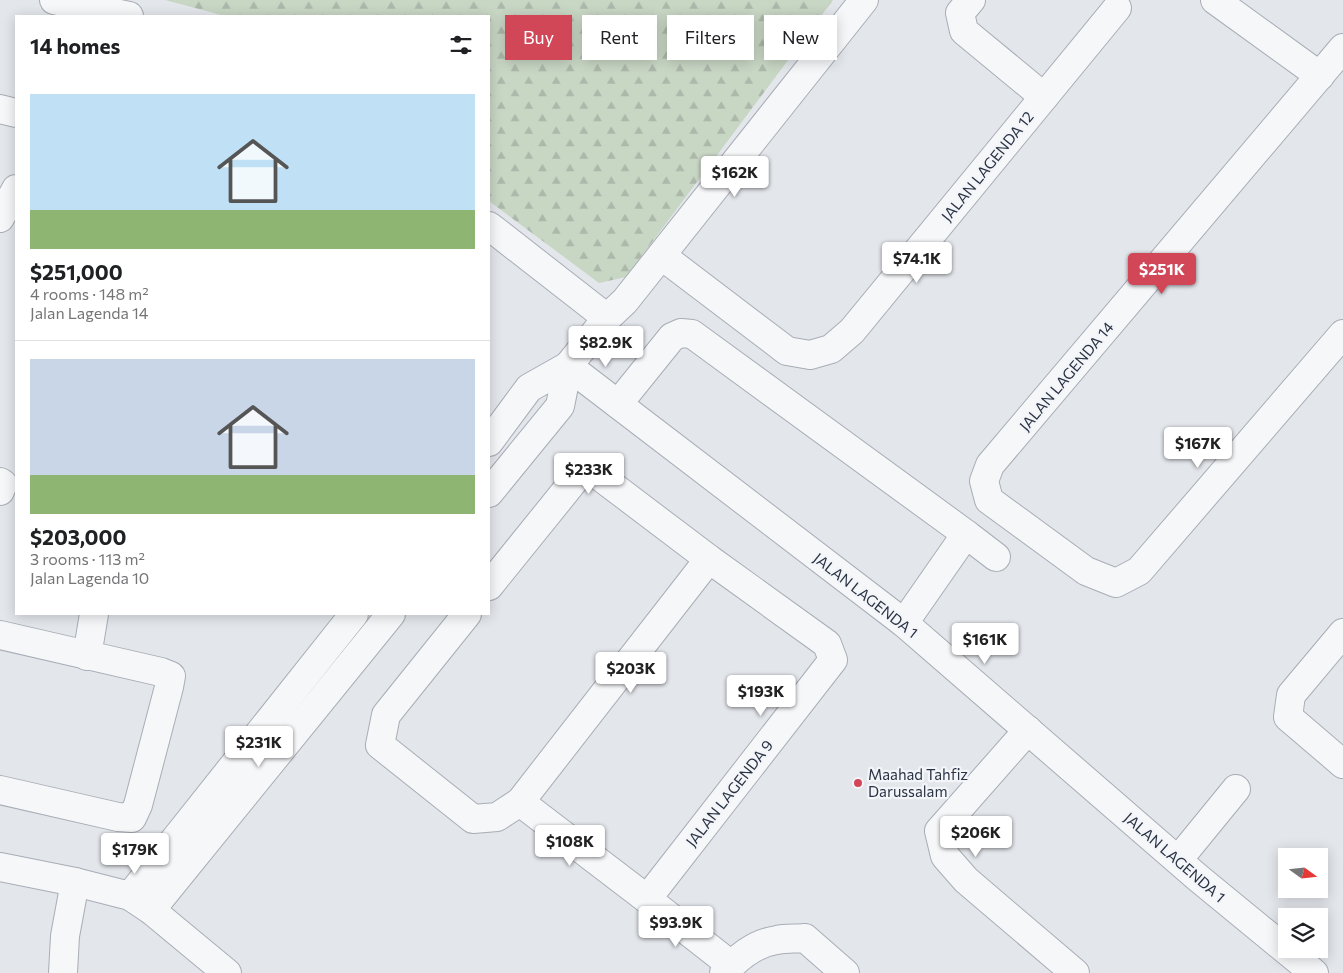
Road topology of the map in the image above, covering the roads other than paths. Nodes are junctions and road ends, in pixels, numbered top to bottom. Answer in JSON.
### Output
{"nodes":[{"id":1,"x":54,"y":0,"type":"edge"},
{"id":2,"x":864,"y":0,"type":"edge"},
{"id":3,"x":971,"y":0,"type":"edge"},
{"id":4,"x":1215,"y":0,"type":"edge"},
{"id":5,"x":1117,"y":8,"type":"dead end"},
{"id":6,"x":124,"y":15,"type":"edge"},
{"id":7,"x":1343,"y":48,"type":"edge"},
{"id":8,"x":1320,"y":76,"type":"junction"},
{"id":9,"x":1044,"y":97,"type":"junction"},
{"id":10,"x":0,"y":109,"type":"edge"},
{"id":11,"x":15,"y":113,"type":"edge"},
{"id":12,"x":15,"y":191,"type":"edge"},
{"id":13,"x":0,"y":218,"type":"edge"},
{"id":14,"x":490,"y":227,"type":"edge"},
{"id":15,"x":15,"y":229,"type":"edge"},
{"id":16,"x":662,"y":256,"type":"junction"},
{"id":17,"x":607,"y":318,"type":"junction"},
{"id":18,"x":1343,"y":334,"type":"edge"},
{"id":19,"x":568,"y":366,"type":"junction"},
{"id":20,"x":618,"y":404,"type":"junction"},
{"id":21,"x":490,"y":441,"type":"edge"},
{"id":22,"x":0,"y":482,"type":"edge"},
{"id":23,"x":0,"y":491,"type":"edge"},
{"id":24,"x":490,"y":492,"type":"edge"},
{"id":25,"x":966,"y":534,"type":"junction"},
{"id":26,"x":996,"y":557,"type":"dead end"},
{"id":27,"x":709,"y":559,"type":"junction"},
{"id":28,"x":490,"y":585,"type":"edge"},
{"id":29,"x":94,"y":615,"type":"edge"},
{"id":30,"x":353,"y":615,"type":"edge"},
{"id":31,"x":390,"y":615,"type":"edge"},
{"id":32,"x":466,"y":615,"type":"edge"},
{"id":33,"x":904,"y":623,"type":"junction"},
{"id":34,"x":1343,"y":634,"type":"edge"},
{"id":35,"x":0,"y":635,"type":"edge"},
{"id":36,"x":86,"y":656,"type":"junction"},
{"id":37,"x":1028,"y":730,"type":"junction"},
{"id":38,"x":1343,"y":764,"type":"edge"},
{"id":39,"x":1236,"y":789,"type":"dead end"},
{"id":40,"x":0,"y":790,"type":"edge"},
{"id":41,"x":520,"y":802,"type":"junction"},
{"id":42,"x":1178,"y":860,"type":"junction"},
{"id":43,"x":0,"y":867,"type":"edge"},
{"id":44,"x":75,"y":882,"type":"junction"},
{"id":45,"x":646,"y":899,"type":"junction"},
{"id":46,"x":141,"y":903,"type":"junction"},
{"id":47,"x":727,"y":969,"type":"edge"},
{"id":48,"x":63,"y":973,"type":"edge"},
{"id":49,"x":227,"y":973,"type":"edge"},
{"id":50,"x":845,"y":973,"type":"edge"},
{"id":51,"x":1075,"y":973,"type":"edge"},
{"id":52,"x":1314,"y":973,"type":"edge"}],
"edges":[{"from":1,"to":6,"type":"street"},
{"from":2,"to":16,"type":"street"},
{"from":3,"to":9,"type":"street"},
{"from":4,"to":8,"type":"street"},
{"from":5,"to":9,"type":"street","name":"JALAN LAGENDA 12"},
{"from":7,"to":8,"type":"street","name":"JALAN LAGENDA 14"},
{"from":8,"to":18,"type":"street","name":"JALAN LAGENDA 14"},
{"from":9,"to":16,"type":"street","name":"JALAN LAGENDA 12"},
{"from":10,"to":11,"type":"street"},
{"from":12,"to":13,"type":"street"},
{"from":13,"to":15,"type":"street"},
{"from":14,"to":17,"type":"street"},
{"from":16,"to":17,"type":"street"},
{"from":17,"to":19,"type":"street"},
{"from":19,"to":20,"type":"street","name":"JALAN LAGENDA 1"},
{"from":19,"to":21,"type":"street"},
{"from":19,"to":24,"type":"street"},
{"from":20,"to":25,"type":"street"},
{"from":20,"to":33,"type":"street","name":"JALAN LAGENDA 1"},
{"from":22,"to":23,"type":"street"},
{"from":25,"to":26,"type":"street"},
{"from":25,"to":33,"type":"street"},
{"from":27,"to":28,"type":"street"},
{"from":27,"to":41,"type":"street"},
{"from":27,"to":45,"type":"street","name":"JALAN LAGENDA 9"},
{"from":29,"to":36,"type":"street"},
{"from":30,"to":46,"type":"street"},
{"from":31,"to":46,"type":"street"},
{"from":32,"to":41,"type":"street"},
{"from":33,"to":37,"type":"street","name":"JALAN LAGENDA 1"},
{"from":34,"to":38,"type":"street"},
{"from":35,"to":36,"type":"street"},
{"from":36,"to":40,"type":"street"},
{"from":37,"to":42,"type":"street","name":"JALAN LAGENDA 1"},
{"from":37,"to":51,"type":"street"},
{"from":39,"to":42,"type":"street"},
{"from":41,"to":45,"type":"street"},
{"from":42,"to":52,"type":"street","name":"JALAN LAGENDA 1"},
{"from":43,"to":44,"type":"street"},
{"from":44,"to":46,"type":"street"},
{"from":44,"to":48,"type":"street"},
{"from":45,"to":47,"type":"street"},
{"from":46,"to":49,"type":"street"},
{"from":47,"to":50,"type":"street"}]}
